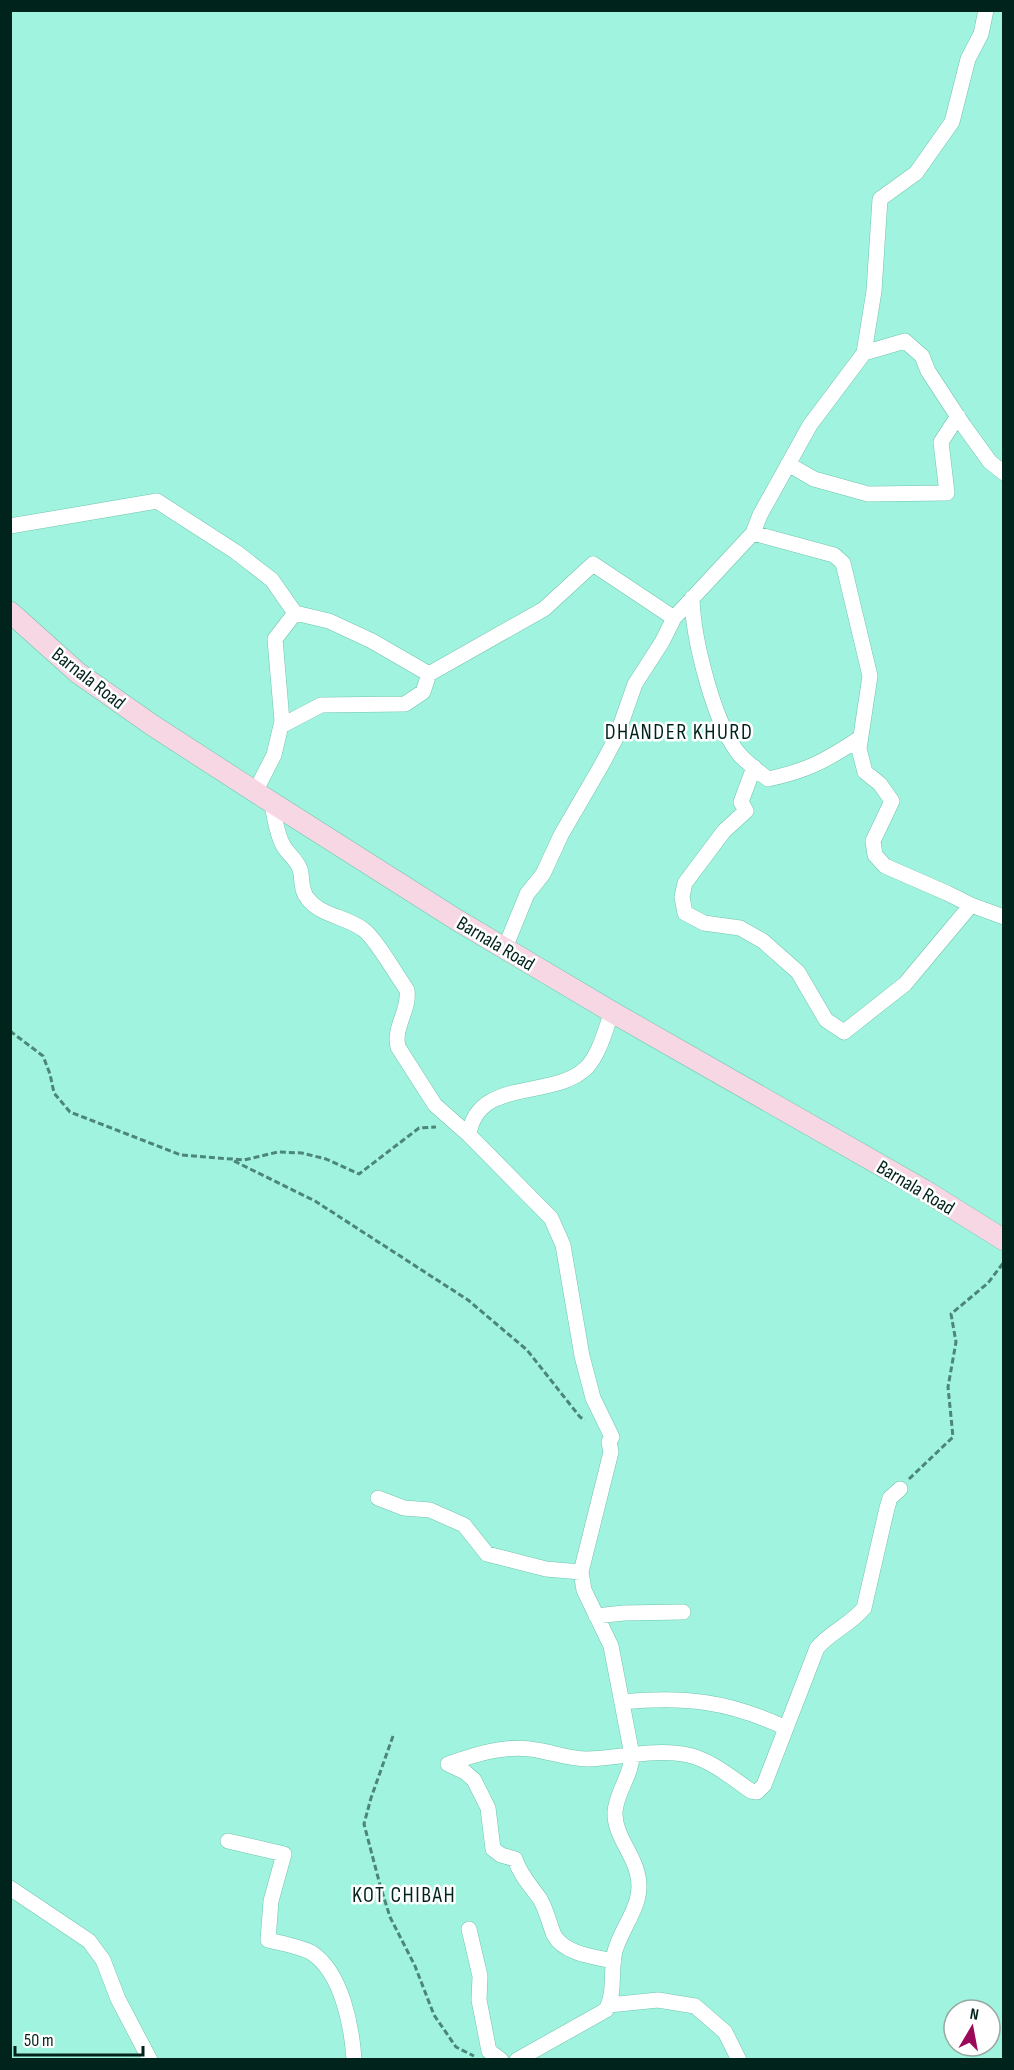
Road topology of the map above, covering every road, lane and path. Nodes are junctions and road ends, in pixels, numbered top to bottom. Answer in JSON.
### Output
{"nodes":[{"id":1,"x":986,"y":10,"type":"edge"},
{"id":2,"x":864,"y":353,"type":"junction"},
{"id":3,"x":958,"y":416,"type":"junction"},
{"id":4,"x":788,"y":464,"type":"junction"},
{"id":5,"x":1004,"y":473,"type":"edge"},
{"id":6,"x":10,"y":526,"type":"edge"},
{"id":7,"x":753,"y":533,"type":"junction"},
{"id":8,"x":692,"y":598,"type":"junction"},
{"id":9,"x":10,"y":612,"type":"edge"},
{"id":10,"x":295,"y":613,"type":"junction"},
{"id":11,"x":674,"y":618,"type":"junction"},
{"id":12,"x":429,"y":674,"type":"junction"},
{"id":13,"x":281,"y":726,"type":"junction"},
{"id":14,"x":860,"y":738,"type":"junction"},
{"id":15,"x":754,"y":767,"type":"junction"},
{"id":16,"x":263,"y":797,"type":"junction"},
{"id":17,"x":970,"y":905,"type":"junction"},
{"id":18,"x":1004,"y":917,"type":"edge"},
{"id":19,"x":505,"y":948,"type":"junction"},
{"id":20,"x":612,"y":1012,"type":"junction"},
{"id":21,"x":10,"y":1031,"type":"edge"},
{"id":22,"x":437,"y":1127,"type":"dead end"},
{"id":23,"x":468,"y":1135,"type":"junction"},
{"id":24,"x":230,"y":1159,"type":"junction"},
{"id":25,"x":1004,"y":1240,"type":"edge"},
{"id":26,"x":1004,"y":1262,"type":"edge"},
{"id":27,"x":612,"y":1437,"type":"junction"},
{"id":28,"x":900,"y":1489,"type":"joint"},
{"id":29,"x":378,"y":1498,"type":"dead end"},
{"id":30,"x":581,"y":1572,"type":"junction"},
{"id":31,"x":683,"y":1612,"type":"dead end"},
{"id":32,"x":596,"y":1616,"type":"junction"},
{"id":33,"x":622,"y":1702,"type":"junction"},
{"id":34,"x":786,"y":1728,"type":"junction"},
{"id":35,"x":393,"y":1736,"type":"dead end"},
{"id":36,"x":632,"y":1755,"type":"junction"},
{"id":37,"x":228,"y":1841,"type":"dead end"},
{"id":38,"x":10,"y":1888,"type":"edge"},
{"id":39,"x":469,"y":1929,"type":"dead end"},
{"id":40,"x":614,"y":1960,"type":"junction"},
{"id":41,"x":609,"y":2005,"type":"junction"},
{"id":42,"x":484,"y":2057,"type":"dead end"},
{"id":43,"x":150,"y":2060,"type":"edge"},
{"id":44,"x":354,"y":2060,"type":"edge"},
{"id":45,"x":501,"y":2060,"type":"edge"},
{"id":46,"x":517,"y":2060,"type":"edge"},
{"id":47,"x":739,"y":2060,"type":"edge"}],
"edges":[{"from":1,"to":2,"type":"street"},
{"from":2,"to":3,"type":"street"},
{"from":2,"to":4,"type":"street"},
{"from":3,"to":4,"type":"street"},
{"from":3,"to":5,"type":"street"},
{"from":4,"to":7,"type":"street"},
{"from":6,"to":10,"type":"street"},
{"from":7,"to":8,"type":"street"},
{"from":7,"to":14,"type":"street"},
{"from":8,"to":11,"type":"street"},
{"from":8,"to":15,"type":"street"},
{"from":9,"to":16,"type":"main road","name":"Barnala Road"},
{"from":10,"to":12,"type":"street"},
{"from":10,"to":13,"type":"street"},
{"from":11,"to":12,"type":"street"},
{"from":11,"to":19,"type":"street"},
{"from":12,"to":13,"type":"street"},
{"from":13,"to":16,"type":"street"},
{"from":14,"to":15,"type":"street"},
{"from":14,"to":17,"type":"street"},
{"from":15,"to":17,"type":"street"},
{"from":16,"to":19,"type":"main road","name":"Barnala Road"},
{"from":16,"to":23,"type":"street"},
{"from":17,"to":18,"type":"street"},
{"from":19,"to":20,"type":"main road","name":"Barnala Road"},
{"from":20,"to":23,"type":"street"},
{"from":20,"to":25,"type":"main road","name":"Barnala Road"},
{"from":21,"to":24,"type":"path"},
{"from":22,"to":24,"type":"path"},
{"from":23,"to":27,"type":"street"},
{"from":24,"to":27,"type":"path"},
{"from":26,"to":28,"type":"path"},
{"from":27,"to":30,"type":"street"},
{"from":28,"to":34,"type":"street"},
{"from":29,"to":30,"type":"street"},
{"from":30,"to":32,"type":"street"},
{"from":31,"to":32,"type":"street"},
{"from":32,"to":33,"type":"street"},
{"from":33,"to":34,"type":"street"},
{"from":33,"to":36,"type":"street"},
{"from":34,"to":36,"type":"street"},
{"from":35,"to":42,"type":"path"},
{"from":36,"to":40,"type":"street"},
{"from":36,"to":40,"type":"street"},
{"from":37,"to":44,"type":"street"},
{"from":38,"to":43,"type":"street"},
{"from":39,"to":45,"type":"street"},
{"from":40,"to":41,"type":"street"},
{"from":41,"to":46,"type":"street"},
{"from":41,"to":47,"type":"street"}]}
